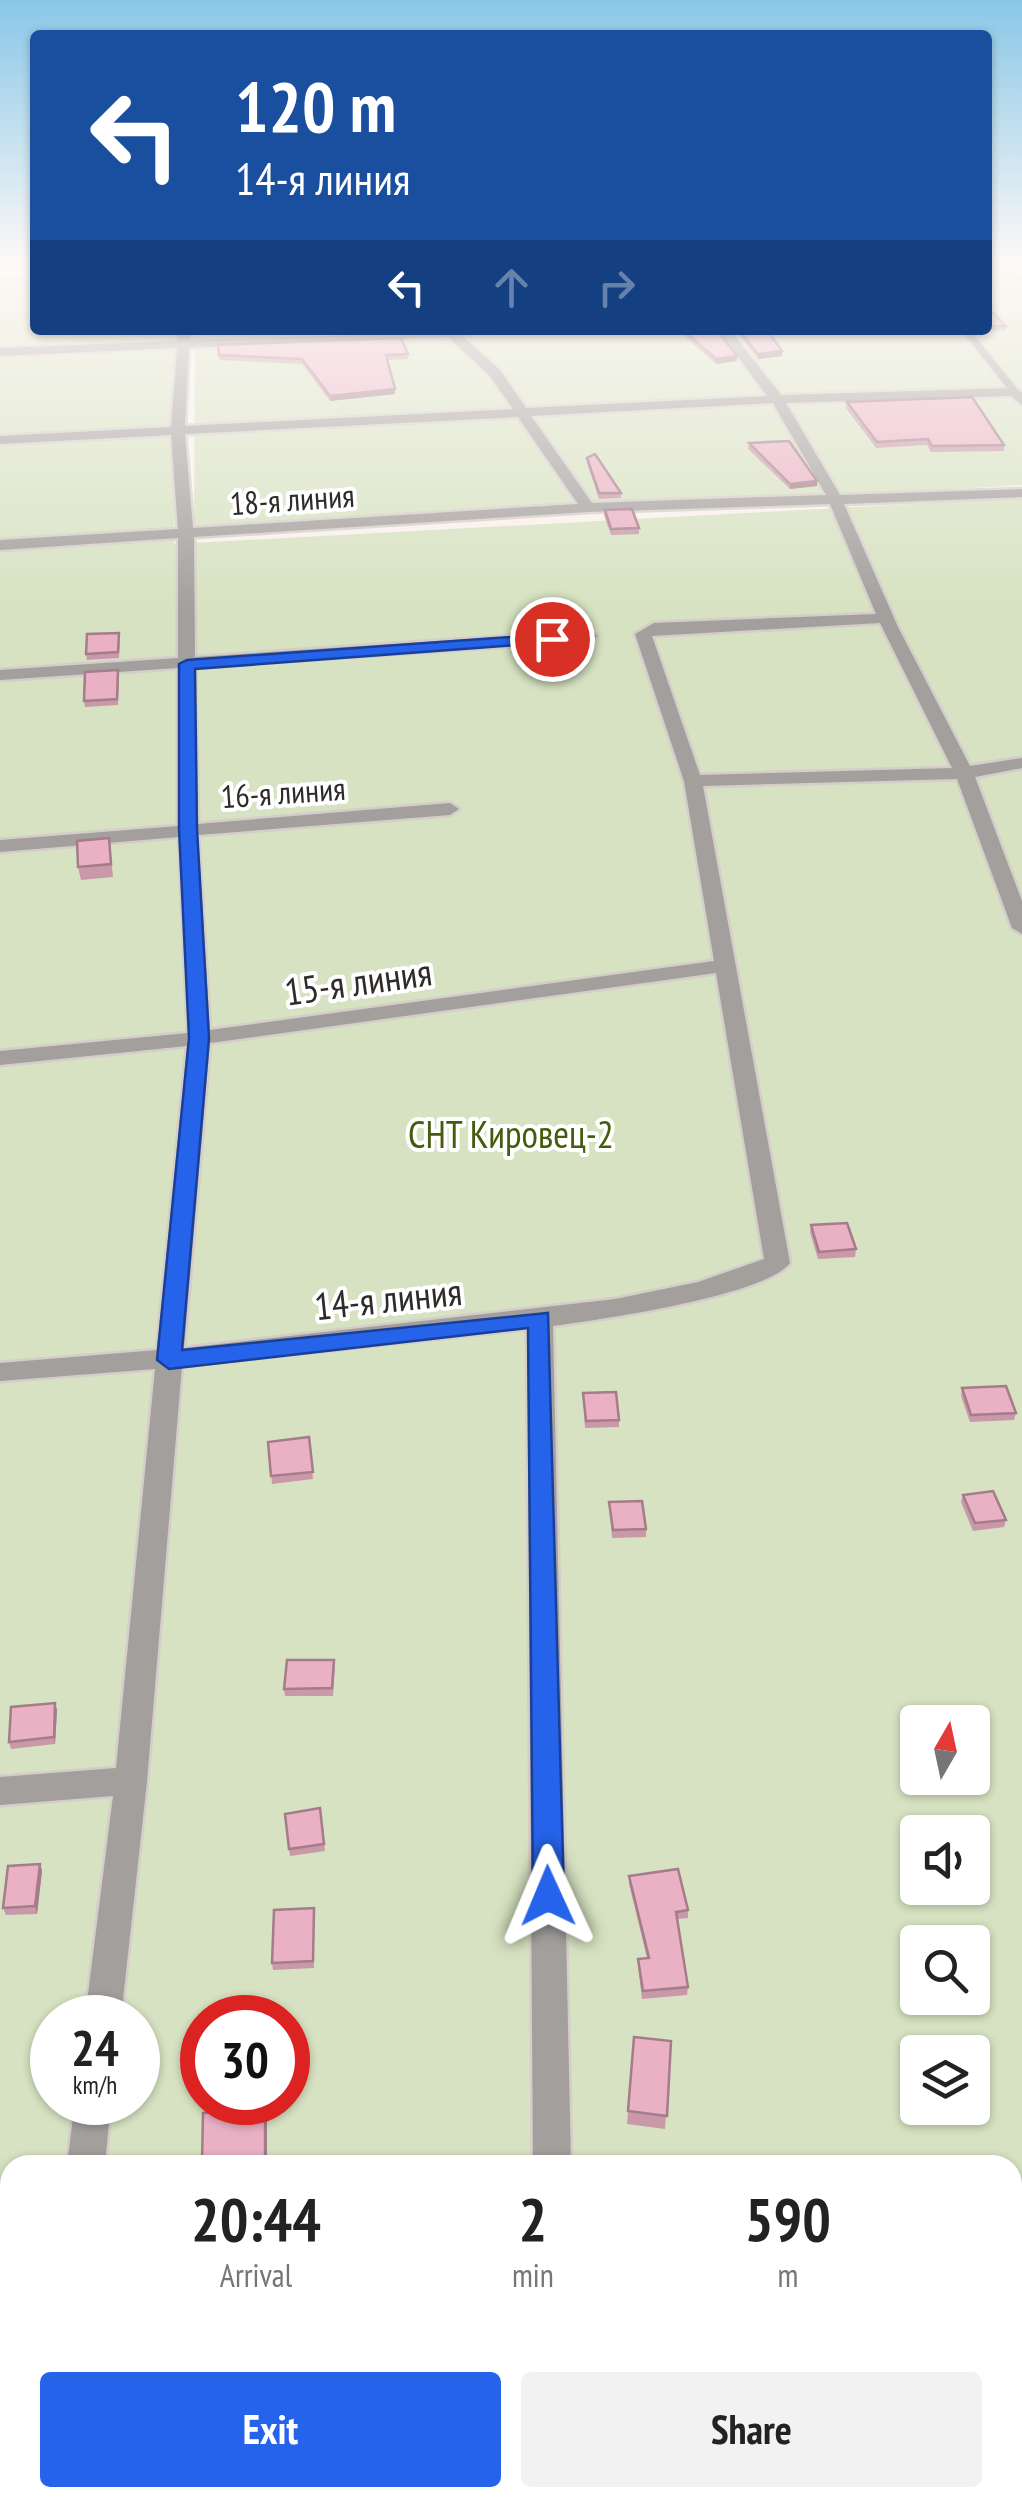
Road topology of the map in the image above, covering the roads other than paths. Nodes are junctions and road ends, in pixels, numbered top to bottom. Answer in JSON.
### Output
{"nodes":[{"id":1,"x":181,"y":378,"type":"edge"},
{"id":2,"x":499,"y":378,"type":"edge"},
{"id":3,"x":761,"y":378,"type":"edge"},
{"id":4,"x":1019,"y":396,"type":"edge"},
{"id":5,"x":777,"y":399,"type":"junction"},
{"id":6,"x":525,"y":414,"type":"junction"},
{"id":7,"x":178,"y":430,"type":"junction"},
{"id":8,"x":0,"y":440,"type":"edge"},
{"id":9,"x":1022,"y":493,"type":"edge"},
{"id":10,"x":835,"y":499,"type":"junction"},
{"id":11,"x":588,"y":508,"type":"junction"},
{"id":12,"x":186,"y":533,"type":"junction"},
{"id":13,"x":0,"y":546,"type":"edge"},
{"id":14,"x":886,"y":618,"type":"junction"},
{"id":15,"x":589,"y":636,"type":"dead end"},
{"id":16,"x":187,"y":664,"type":"junction"},
{"id":17,"x":0,"y":675,"type":"edge"},
{"id":18,"x":1022,"y":763,"type":"edge"},
{"id":19,"x":964,"y":773,"type":"junction"},
{"id":20,"x":693,"y":780,"type":"junction"},
{"id":21,"x":450,"y":809,"type":"dead end"},
{"id":22,"x":188,"y":829,"type":"junction"},
{"id":23,"x":0,"y":846,"type":"edge"},
{"id":24,"x":1022,"y":928,"type":"edge"},
{"id":25,"x":724,"y":966,"type":"junction"},
{"id":26,"x":199,"y":1038,"type":"junction"},
{"id":27,"x":0,"y":1058,"type":"edge"},
{"id":28,"x":540,"y":1318,"type":"junction"},
{"id":29,"x":169,"y":1360,"type":"junction"},
{"id":30,"x":0,"y":1372,"type":"edge"},
{"id":31,"x":130,"y":1780,"type":"junction"},
{"id":32,"x":0,"y":1791,"type":"edge"},
{"id":33,"x":106,"y":1995,"type":"edge"},
{"id":34,"x":90,"y":2125,"type":"edge"},
{"id":35,"x":87,"y":2155,"type":"edge"},
{"id":36,"x":552,"y":2155,"type":"edge"}],
"edges":[{"from":1,"to":7,"type":"street"},
{"from":2,"to":6,"type":"street"},
{"from":3,"to":5,"type":"street"},
{"from":4,"to":5,"type":"street"},
{"from":5,"to":6,"type":"street"},
{"from":5,"to":10,"type":"street"},
{"from":6,"to":7,"type":"street"},
{"from":6,"to":11,"type":"street"},
{"from":7,"to":8,"type":"street"},
{"from":7,"to":12,"type":"street"},
{"from":9,"to":10,"type":"street","name":"18-я линия"},
{"from":10,"to":11,"type":"street","name":"18-я линия"},
{"from":10,"to":14,"type":"street"},
{"from":11,"to":12,"type":"street","name":"18-я линия"},
{"from":12,"to":13,"type":"street","name":"18-я линия"},
{"from":12,"to":16,"type":"street"},
{"from":14,"to":19,"type":"street"},
{"from":14,"to":20,"type":"street"},
{"from":15,"to":16,"type":"street"},
{"from":16,"to":17,"type":"street"},
{"from":16,"to":22,"type":"street"},
{"from":18,"to":19,"type":"street"},
{"from":19,"to":20,"type":"street"},
{"from":19,"to":24,"type":"street"},
{"from":20,"to":25,"type":"street"},
{"from":21,"to":22,"type":"street","name":"16-я линия"},
{"from":22,"to":23,"type":"street","name":"16-я линия"},
{"from":22,"to":26,"type":"street"},
{"from":25,"to":26,"type":"street","name":"15-я линия"},
{"from":25,"to":28,"type":"street","name":"14-я линия"},
{"from":26,"to":27,"type":"street","name":"15-я линия"},
{"from":26,"to":29,"type":"street"},
{"from":28,"to":29,"type":"street","name":"14-я линия"},
{"from":28,"to":36,"type":"street"},
{"from":29,"to":30,"type":"street","name":"14-я линия"},
{"from":29,"to":31,"type":"street"},
{"from":31,"to":32,"type":"street"},
{"from":31,"to":33,"type":"street"},
{"from":34,"to":35,"type":"street"}]}
